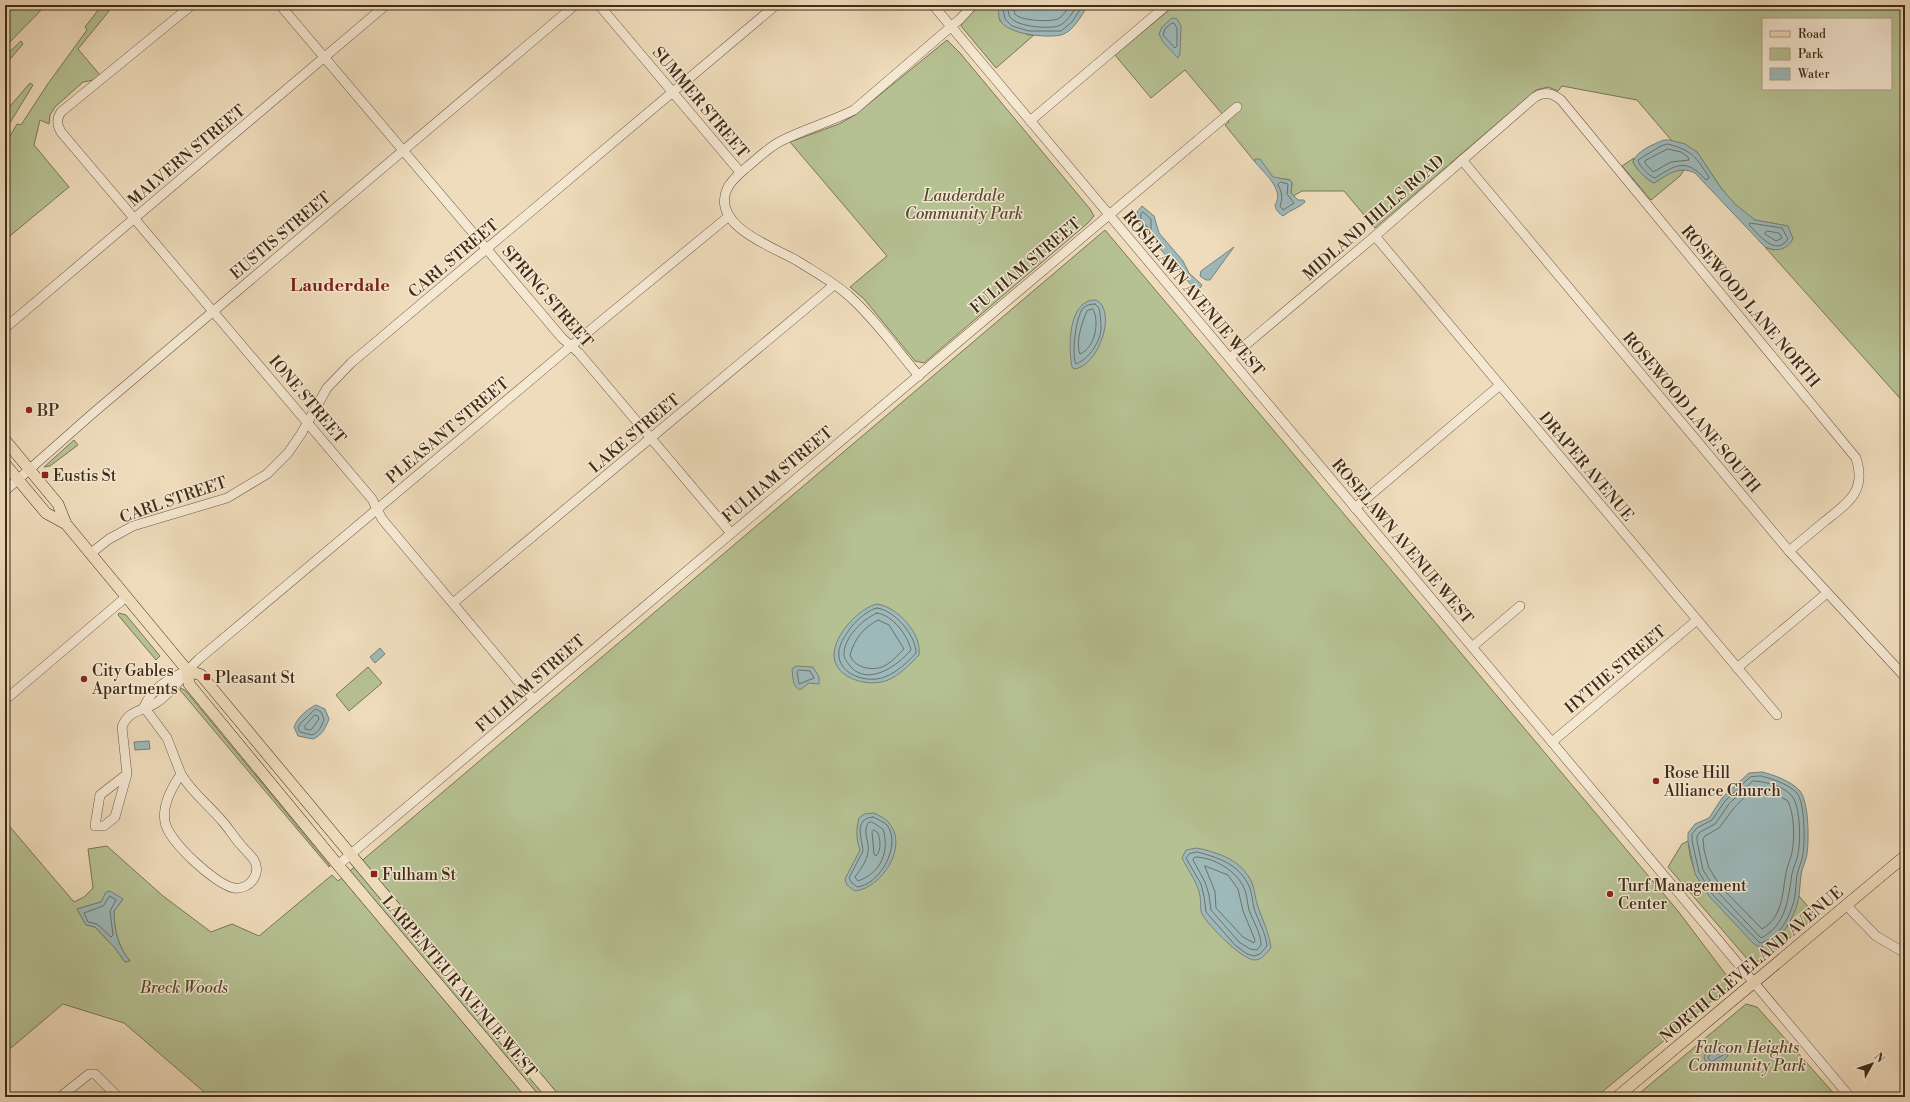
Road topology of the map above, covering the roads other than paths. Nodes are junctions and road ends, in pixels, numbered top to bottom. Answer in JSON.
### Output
{"nodes":[{"id":1,"x":192,"y":5,"type":"edge"},
{"id":2,"x":280,"y":5,"type":"edge"},
{"id":3,"x":386,"y":5,"type":"edge"},
{"id":4,"x":576,"y":5,"type":"edge"},
{"id":5,"x":599,"y":5,"type":"edge"},
{"id":6,"x":776,"y":5,"type":"edge"},
{"id":7,"x":933,"y":5,"type":"edge"},
{"id":8,"x":973,"y":5,"type":"edge"},
{"id":9,"x":1167,"y":5,"type":"edge"},
{"id":10,"x":951,"y":26,"type":"junction"},
{"id":11,"x":324,"y":58,"type":"junction"},
{"id":12,"x":673,"y":92,"type":"junction"},
{"id":13,"x":1535,"y":97,"type":"joint"},
{"id":14,"x":1237,"y":107,"type":"dead end"},
{"id":15,"x":1030,"y":121,"type":"junction"},
{"id":16,"x":403,"y":151,"type":"junction"},
{"id":17,"x":1462,"y":160,"type":"junction"},
{"id":18,"x":740,"y":172,"type":"junction"},
{"id":19,"x":1109,"y":215,"type":"junction"},
{"id":20,"x":728,"y":216,"type":"junction"},
{"id":21,"x":134,"y":218,"type":"junction"},
{"id":22,"x":1375,"y":236,"type":"junction"},
{"id":23,"x":487,"y":249,"type":"junction"},
{"id":24,"x":834,"y":285,"type":"junction"},
{"id":25,"x":214,"y":311,"type":"junction"},
{"id":26,"x":5,"y":328,"type":"edge"},
{"id":27,"x":570,"y":346,"type":"junction"},
{"id":28,"x":1230,"y":358,"type":"junction"},
{"id":29,"x":919,"y":376,"type":"junction"},
{"id":30,"x":1500,"y":385,"type":"junction"},
{"id":31,"x":307,"y":423,"type":"junction"},
{"id":32,"x":652,"y":438,"type":"junction"},
{"id":33,"x":5,"y":440,"type":"edge"},
{"id":34,"x":5,"y":464,"type":"edge"},
{"id":35,"x":30,"y":469,"type":"junction"},
{"id":36,"x":18,"y":480,"type":"junction"},
{"id":37,"x":5,"y":491,"type":"edge"},
{"id":38,"x":1355,"y":508,"type":"junction"},
{"id":39,"x":376,"y":510,"type":"junction"},
{"id":40,"x":66,"y":524,"type":"junction"},
{"id":41,"x":731,"y":533,"type":"junction"},
{"id":42,"x":1789,"y":551,"type":"junction"},
{"id":43,"x":90,"y":554,"type":"junction"},
{"id":44,"x":1827,"y":593,"type":"junction"},
{"id":45,"x":126,"y":597,"type":"junction"},
{"id":46,"x":453,"y":603,"type":"junction"},
{"id":47,"x":1520,"y":606,"type":"dead end"},
{"id":48,"x":1697,"y":620,"type":"junction"},
{"id":49,"x":1472,"y":647,"type":"junction"},
{"id":50,"x":1737,"y":668,"type":"junction"},
{"id":51,"x":187,"y":670,"type":"junction"},
{"id":52,"x":1905,"y":677,"type":"edge"},
{"id":53,"x":533,"y":699,"type":"junction"},
{"id":54,"x":5,"y":700,"type":"edge"},
{"id":55,"x":144,"y":707,"type":"junction"},
{"id":56,"x":1777,"y":715,"type":"dead end"},
{"id":57,"x":1552,"y":742,"type":"junction"},
{"id":58,"x":127,"y":774,"type":"junction"},
{"id":59,"x":181,"y":774,"type":"junction"},
{"id":60,"x":350,"y":855,"type":"junction"},
{"id":61,"x":1905,"y":856,"type":"edge"},
{"id":62,"x":338,"y":865,"type":"junction"},
{"id":63,"x":1846,"y":906,"type":"junction"},
{"id":64,"x":1905,"y":953,"type":"edge"},
{"id":65,"x":1753,"y":983,"type":"junction"},
{"id":66,"x":60,"y":1097,"type":"edge"},
{"id":67,"x":118,"y":1097,"type":"edge"},
{"id":68,"x":532,"y":1097,"type":"edge"},
{"id":69,"x":553,"y":1097,"type":"edge"},
{"id":70,"x":1617,"y":1097,"type":"edge"},
{"id":71,"x":1850,"y":1097,"type":"edge"}],
"edges":[{"from":1,"to":21,"type":"street","name":"IONE STREET"},
{"from":2,"to":11,"type":"street","name":"SPRING STREET"},
{"from":3,"to":11,"type":"street","name":"MALVERN STREET"},
{"from":4,"to":16,"type":"street","name":"EUSTIS STREET"},
{"from":5,"to":12,"type":"street","name":"SUMMER STREET"},
{"from":6,"to":12,"type":"street","name":"CARL STREET"},
{"from":7,"to":10,"type":"street","name":"ROSELAWN AVENUE WEST"},
{"from":8,"to":10,"type":"street"},
{"from":9,"to":15,"type":"street"},
{"from":10,"to":15,"type":"street","name":"ROSELAWN AVENUE WEST"},
{"from":10,"to":18,"type":"street"},
{"from":11,"to":16,"type":"street","name":"SPRING STREET"},
{"from":11,"to":21,"type":"street","name":"MALVERN STREET"},
{"from":12,"to":18,"type":"street","name":"SUMMER STREET"},
{"from":12,"to":23,"type":"street","name":"CARL STREET"},
{"from":13,"to":17,"type":"street","name":"MIDLAND HILLS ROAD"},
{"from":13,"to":42,"type":"street","name":"ROSEWOOD LANE NORTH"},
{"from":14,"to":19,"type":"street","name":"FULHAM STREET"},
{"from":15,"to":19,"type":"street","name":"ROSELAWN AVENUE WEST"},
{"from":16,"to":23,"type":"street","name":"SPRING STREET"},
{"from":16,"to":25,"type":"street","name":"EUSTIS STREET"},
{"from":17,"to":22,"type":"street","name":"MIDLAND HILLS ROAD"},
{"from":17,"to":42,"type":"street","name":"ROSEWOOD LANE SOUTH"},
{"from":18,"to":20,"type":"street","name":"SUMMER STREET"},
{"from":19,"to":28,"type":"street","name":"ROSELAWN AVENUE WEST"},
{"from":19,"to":29,"type":"street","name":"FULHAM STREET"},
{"from":20,"to":24,"type":"street"},
{"from":20,"to":27,"type":"street","name":"PLEASANT STREET"},
{"from":21,"to":25,"type":"street","name":"IONE STREET"},
{"from":21,"to":26,"type":"street","name":"MALVERN STREET"},
{"from":22,"to":28,"type":"street","name":"MIDLAND HILLS ROAD"},
{"from":22,"to":30,"type":"street","name":"DRAPER AVENUE"},
{"from":23,"to":27,"type":"street","name":"SPRING STREET"},
{"from":23,"to":31,"type":"street","name":"CARL STREET"},
{"from":24,"to":29,"type":"street"},
{"from":24,"to":32,"type":"street","name":"LAKE STREET"},
{"from":25,"to":31,"type":"street","name":"IONE STREET"},
{"from":25,"to":35,"type":"street","name":"EUSTIS STREET"},
{"from":27,"to":32,"type":"street","name":"SPRING STREET"},
{"from":27,"to":39,"type":"street","name":"PLEASANT STREET"},
{"from":28,"to":38,"type":"street","name":"ROSELAWN AVENUE WEST"},
{"from":29,"to":41,"type":"street","name":"FULHAM STREET"},
{"from":30,"to":38,"type":"street"},
{"from":30,"to":48,"type":"street","name":"DRAPER AVENUE"},
{"from":31,"to":39,"type":"street","name":"IONE STREET"},
{"from":31,"to":43,"type":"street","name":"CARL STREET"},
{"from":32,"to":41,"type":"street","name":"SPRING STREET"},
{"from":32,"to":46,"type":"street","name":"LAKE STREET"},
{"from":33,"to":35,"type":"main road","name":"LARPENTEUR AVENUE WEST"},
{"from":34,"to":36,"type":"main road","name":"LARPENTEUR AVENUE WEST"},
{"from":35,"to":36,"type":"street","name":"EUSTIS STREET"},
{"from":35,"to":40,"type":"main road","name":"LARPENTEUR AVENUE WEST"},
{"from":36,"to":37,"type":"street","name":"EUSTIS STREET"},
{"from":36,"to":40,"type":"main road","name":"LARPENTEUR AVENUE WEST"},
{"from":38,"to":49,"type":"street","name":"ROSELAWN AVENUE WEST"},
{"from":39,"to":46,"type":"street","name":"IONE STREET"},
{"from":39,"to":51,"type":"street","name":"PLEASANT STREET"},
{"from":40,"to":43,"type":"main road","name":"LARPENTEUR AVENUE WEST"},
{"from":41,"to":53,"type":"street","name":"FULHAM STREET"},
{"from":42,"to":44,"type":"street","name":"ROSEWOOD LANE SOUTH"},
{"from":43,"to":45,"type":"main road","name":"LARPENTEUR AVENUE WEST"},
{"from":44,"to":50,"type":"street"},
{"from":44,"to":52,"type":"street","name":"ROSEWOOD LANE SOUTH"},
{"from":45,"to":51,"type":"main road","name":"LARPENTEUR AVENUE WEST"},
{"from":45,"to":54,"type":"street"},
{"from":46,"to":53,"type":"street","name":"IONE STREET"},
{"from":47,"to":49,"type":"street"},
{"from":48,"to":50,"type":"street","name":"DRAPER AVENUE"},
{"from":48,"to":57,"type":"street","name":"HYTHE STREET"},
{"from":49,"to":57,"type":"street","name":"ROSELAWN AVENUE WEST"},
{"from":50,"to":56,"type":"street","name":"DRAPER AVENUE"},
{"from":51,"to":55,"type":"street","name":"PLEASANT STREET"},
{"from":51,"to":60,"type":"main road","name":"LARPENTEUR AVENUE WEST"},
{"from":51,"to":62,"type":"main road","name":"LARPENTEUR AVENUE WEST"},
{"from":53,"to":60,"type":"street","name":"FULHAM STREET"},
{"from":55,"to":58,"type":"street","name":"PLEASANT STREET"},
{"from":55,"to":59,"type":"street"},
{"from":57,"to":65,"type":"street","name":"ROSELAWN AVENUE WEST"},
{"from":58,"to":58,"type":"street"},
{"from":59,"to":59,"type":"street"},
{"from":60,"to":62,"type":"street","name":"FULHAM STREET"},
{"from":60,"to":69,"type":"main road","name":"LARPENTEUR AVENUE WEST"},
{"from":61,"to":63,"type":"main road","name":"NORTH CLEVELAND AVENUE"},
{"from":62,"to":68,"type":"main road","name":"LARPENTEUR AVENUE WEST"},
{"from":63,"to":64,"type":"street"},
{"from":63,"to":65,"type":"main road","name":"NORTH CLEVELAND AVENUE"},
{"from":65,"to":70,"type":"main road","name":"NORTH CLEVELAND AVENUE"},
{"from":65,"to":71,"type":"street","name":"ROSELAWN AVENUE WEST"},
{"from":66,"to":67,"type":"street"}]}
